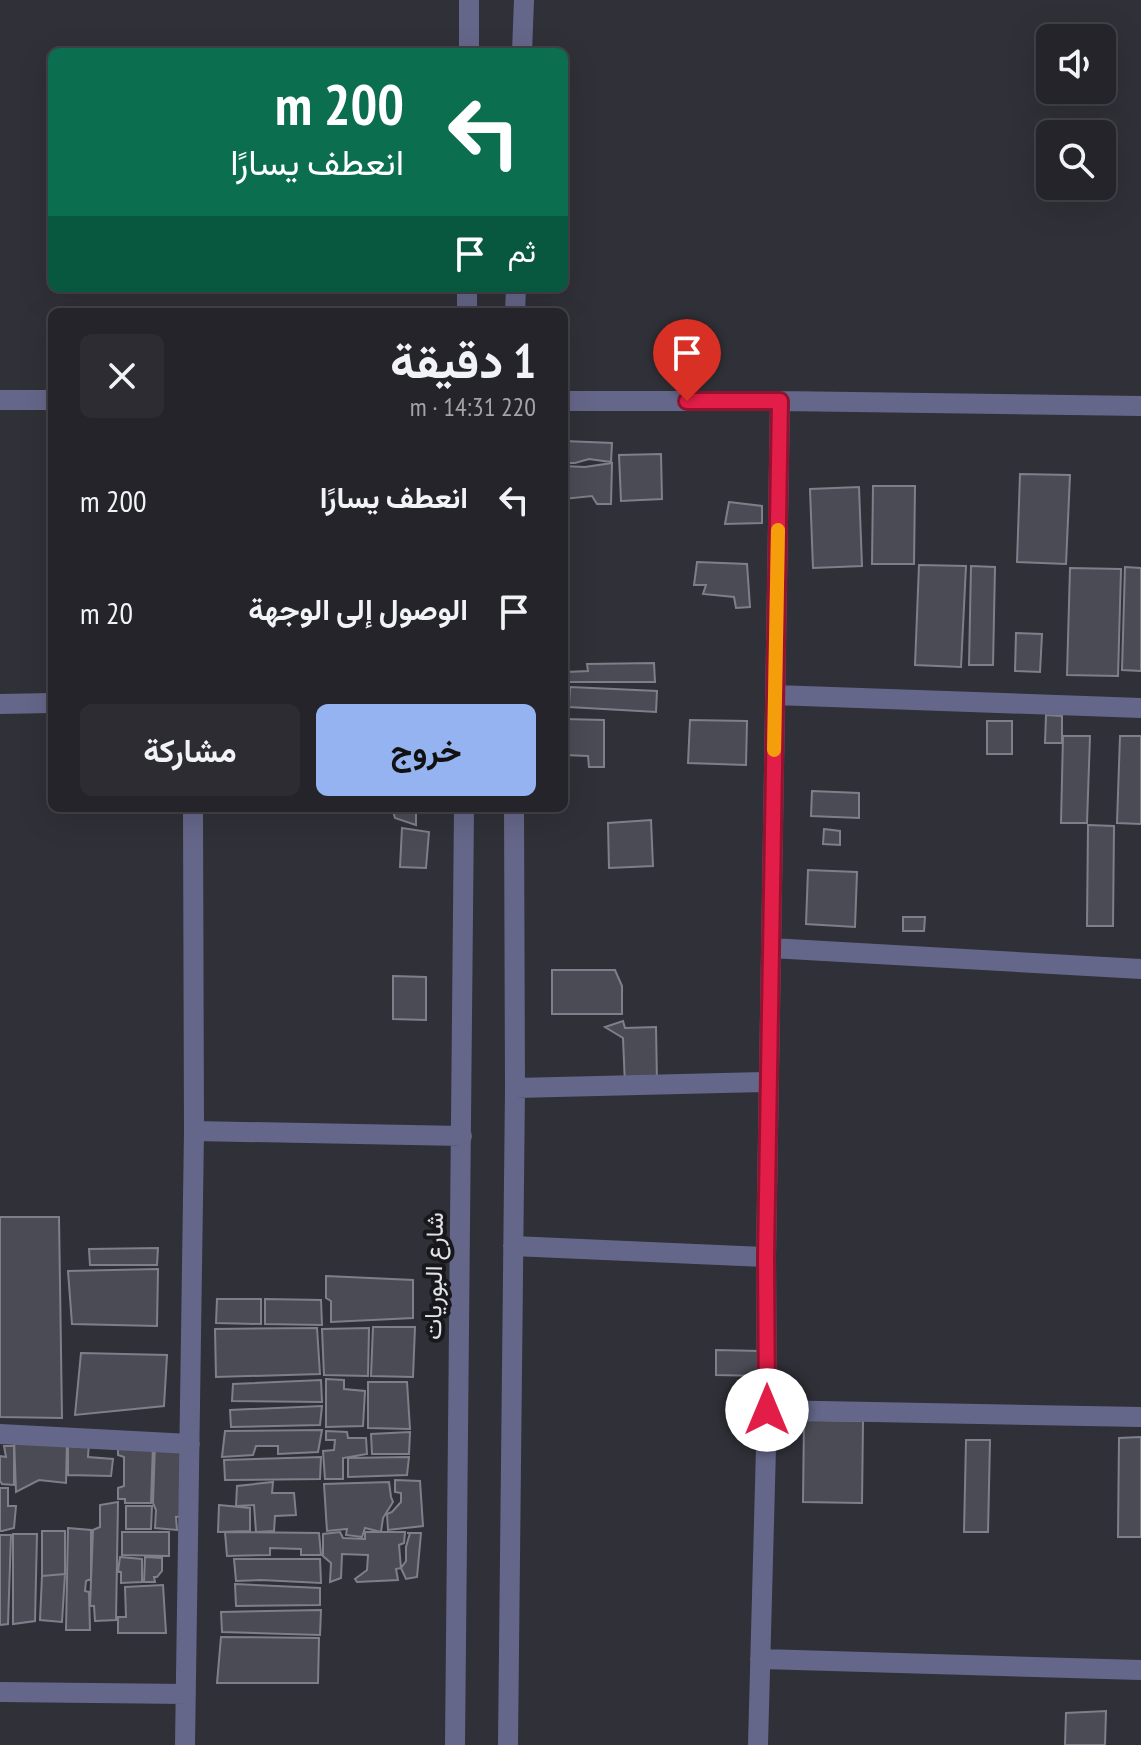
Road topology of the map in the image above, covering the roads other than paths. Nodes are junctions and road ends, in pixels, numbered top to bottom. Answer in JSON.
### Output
{"nodes":[{"id":1,"x":469,"y":0,"type":"edge"},
{"id":2,"x":524,"y":0,"type":"edge"},
{"id":3,"x":469,"y":48,"type":"edge"},
{"id":4,"x":522,"y":48,"type":"edge"},
{"id":5,"x":0,"y":400,"type":"edge"},
{"id":6,"x":48,"y":400,"type":"edge"},
{"id":7,"x":568,"y":401,"type":"edge"},
{"id":8,"x":780,"y":401,"type":"junction"},
{"id":9,"x":1141,"y":406,"type":"edge"},
{"id":10,"x":775,"y":695,"type":"junction"},
{"id":11,"x":48,"y":703,"type":"edge"},
{"id":12,"x":0,"y":704,"type":"edge"},
{"id":13,"x":1141,"y":708,"type":"edge"},
{"id":14,"x":193,"y":812,"type":"edge"},
{"id":15,"x":464,"y":812,"type":"edge"},
{"id":16,"x":514,"y":812,"type":"edge"},
{"id":17,"x":771,"y":948,"type":"junction"},
{"id":18,"x":1141,"y":969,"type":"edge"},
{"id":19,"x":769,"y":1082,"type":"junction"},
{"id":20,"x":515,"y":1088,"type":"junction"},
{"id":21,"x":194,"y":1131,"type":"junction"},
{"id":22,"x":462,"y":1136,"type":"junction"},
{"id":23,"x":513,"y":1246,"type":"junction"},
{"id":24,"x":766,"y":1257,"type":"junction"},
{"id":25,"x":767,"y":1410,"type":"junction"},
{"id":26,"x":1141,"y":1417,"type":"edge"},
{"id":27,"x":0,"y":1434,"type":"edge"},
{"id":28,"x":190,"y":1444,"type":"junction"},
{"id":29,"x":760,"y":1659,"type":"junction"},
{"id":30,"x":1141,"y":1670,"type":"edge"},
{"id":31,"x":0,"y":1692,"type":"edge"},
{"id":32,"x":186,"y":1694,"type":"junction"},
{"id":33,"x":185,"y":1745,"type":"edge"},
{"id":34,"x":455,"y":1745,"type":"edge"},
{"id":35,"x":508,"y":1745,"type":"edge"},
{"id":36,"x":758,"y":1745,"type":"edge"}],
"edges":[{"from":1,"to":3,"type":"street"},
{"from":2,"to":4,"type":"street"},
{"from":5,"to":6,"type":"street"},
{"from":7,"to":8,"type":"street"},
{"from":8,"to":9,"type":"street"},
{"from":8,"to":10,"type":"street"},
{"from":10,"to":13,"type":"street"},
{"from":10,"to":17,"type":"street"},
{"from":11,"to":12,"type":"street"},
{"from":14,"to":21,"type":"street"},
{"from":15,"to":22,"type":"street","name":"شارع البوريات"},
{"from":16,"to":20,"type":"street"},
{"from":17,"to":18,"type":"street"},
{"from":17,"to":19,"type":"street"},
{"from":19,"to":20,"type":"street"},
{"from":19,"to":24,"type":"street"},
{"from":20,"to":23,"type":"street"},
{"from":21,"to":22,"type":"street"},
{"from":21,"to":28,"type":"street"},
{"from":22,"to":34,"type":"street","name":"شارع البوريات"},
{"from":23,"to":24,"type":"street"},
{"from":23,"to":35,"type":"street"},
{"from":24,"to":25,"type":"street"},
{"from":25,"to":26,"type":"street"},
{"from":25,"to":29,"type":"street"},
{"from":27,"to":28,"type":"street"},
{"from":28,"to":32,"type":"street"},
{"from":29,"to":30,"type":"street"},
{"from":29,"to":36,"type":"street"},
{"from":31,"to":32,"type":"street"},
{"from":32,"to":33,"type":"street"}]}
